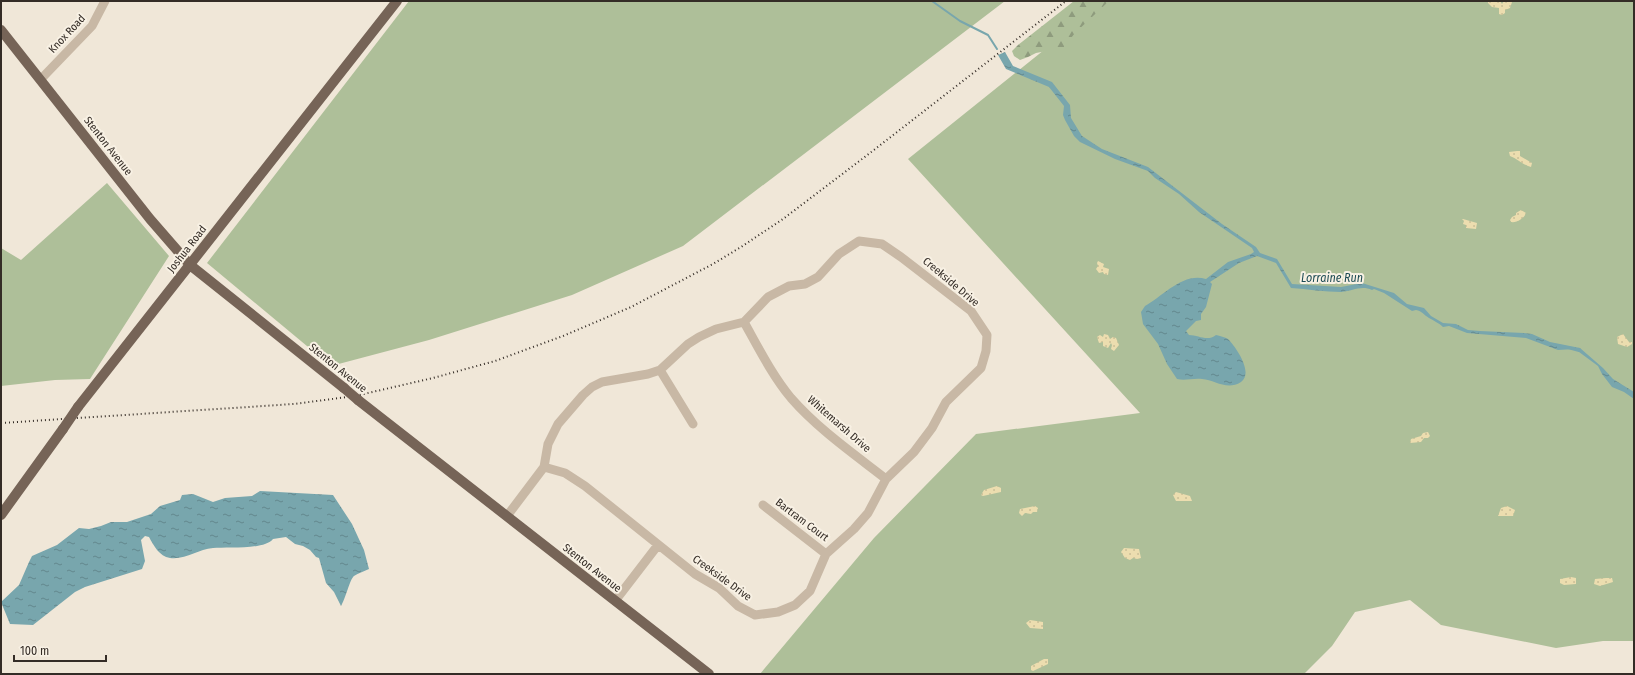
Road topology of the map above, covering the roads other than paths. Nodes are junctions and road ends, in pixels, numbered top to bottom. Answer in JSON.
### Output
{"nodes":[{"id":1,"x":105,"y":1,"type":"edge"},
{"id":2,"x":397,"y":1,"type":"edge"},
{"id":3,"x":1,"y":30,"type":"edge"},
{"id":4,"x":41,"y":79,"type":"junction"},
{"id":5,"x":190,"y":265,"type":"junction"},
{"id":6,"x":744,"y":322,"type":"junction"},
{"id":7,"x":660,"y":370,"type":"junction"},
{"id":8,"x":693,"y":424,"type":"dead end"},
{"id":9,"x":544,"y":467,"type":"junction"},
{"id":10,"x":886,"y":479,"type":"junction"},
{"id":11,"x":763,"y":505,"type":"dead end"},
{"id":12,"x":1,"y":515,"type":"edge"},
{"id":13,"x":507,"y":516,"type":"junction"},
{"id":14,"x":658,"y":545,"type":"junction"},
{"id":15,"x":826,"y":554,"type":"junction"},
{"id":16,"x":615,"y":601,"type":"junction"},
{"id":17,"x":709,"y":674,"type":"edge"}],
"edges":[{"from":1,"to":4,"type":"street","name":"Knox Road"},
{"from":2,"to":5,"type":"main road","name":"Joshua Road"},
{"from":3,"to":4,"type":"main road","name":"Stenton Avenue"},
{"from":4,"to":5,"type":"main road","name":"Stenton Avenue"},
{"from":5,"to":12,"type":"main road","name":"Joshua Road","bridge":true},
{"from":5,"to":13,"type":"main road","name":"Stenton Avenue","bridge":true},
{"from":6,"to":7,"type":"street"},
{"from":6,"to":10,"type":"street","name":"Whitemarsh Drive"},
{"from":6,"to":10,"type":"street","name":"Creekside Drive"},
{"from":7,"to":8,"type":"street"},
{"from":7,"to":9,"type":"street"},
{"from":9,"to":13,"type":"street"},
{"from":9,"to":14,"type":"street","name":"Creekside Drive"},
{"from":10,"to":15,"type":"street","name":"Creekside Drive"},
{"from":11,"to":15,"type":"street","name":"Bartram Court"},
{"from":13,"to":16,"type":"main road","name":"Stenton Avenue"},
{"from":14,"to":15,"type":"street","name":"Creekside Drive"},
{"from":14,"to":16,"type":"street"},
{"from":16,"to":17,"type":"main road","name":"Stenton Avenue"}]}
